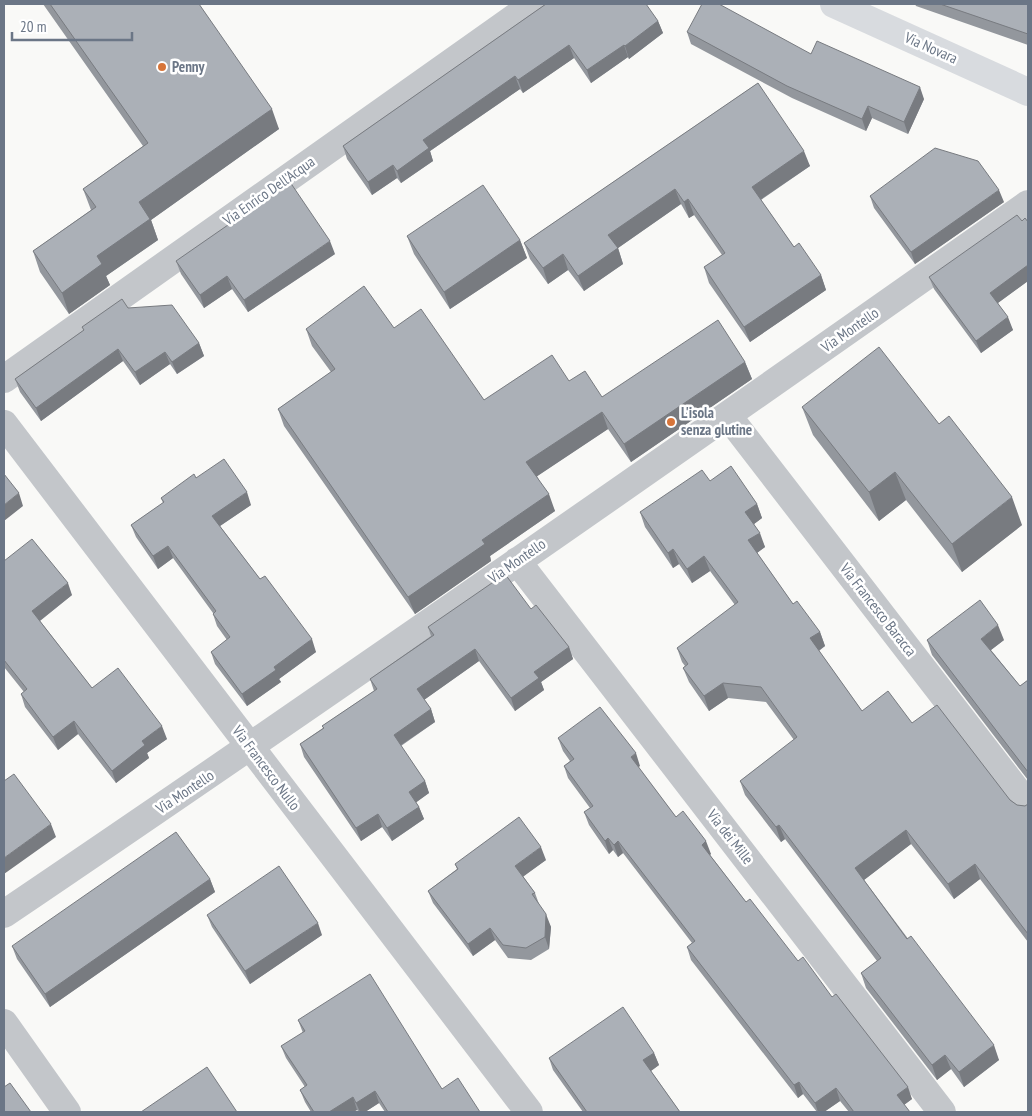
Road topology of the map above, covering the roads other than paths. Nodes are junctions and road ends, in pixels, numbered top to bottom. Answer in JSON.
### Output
{"nodes":[{"id":1,"x":534,"y":4,"type":"edge"},
{"id":2,"x":834,"y":4,"type":"edge"},
{"id":3,"x":1028,"y":92,"type":"edge"},
{"id":4,"x":1028,"y":204,"type":"edge"},
{"id":5,"x":4,"y":379,"type":"edge"},
{"id":6,"x":728,"y":416,"type":"junction"},
{"id":7,"x":4,"y":424,"type":"edge"},
{"id":8,"x":517,"y":561,"type":"junction"},
{"id":9,"x":250,"y":748,"type":"junction"},
{"id":10,"x":1028,"y":805,"type":"edge"},
{"id":11,"x":4,"y":914,"type":"edge"},
{"id":12,"x":4,"y":1023,"type":"edge"},
{"id":13,"x":68,"y":1112,"type":"edge"},
{"id":14,"x":529,"y":1112,"type":"edge"},
{"id":15,"x":942,"y":1112,"type":"edge"}],
"edges":[{"from":1,"to":5,"type":"street","name":"Via Enrico Dell'Acqua"},
{"from":2,"to":3,"type":"street","name":"Via Novara"},
{"from":4,"to":6,"type":"street","name":"Via Montello"},
{"from":6,"to":8,"type":"street","name":"Via Montello"},
{"from":6,"to":10,"type":"street","name":"Via Francesco Baracca"},
{"from":7,"to":9,"type":"street","name":"Via Francesco Nullo"},
{"from":8,"to":9,"type":"street","name":"Via Montello"},
{"from":8,"to":15,"type":"street","name":"Via dei Mille"},
{"from":9,"to":11,"type":"street","name":"Via Montello"},
{"from":9,"to":14,"type":"street","name":"Via Francesco Nullo"},
{"from":12,"to":13,"type":"street"}]}
